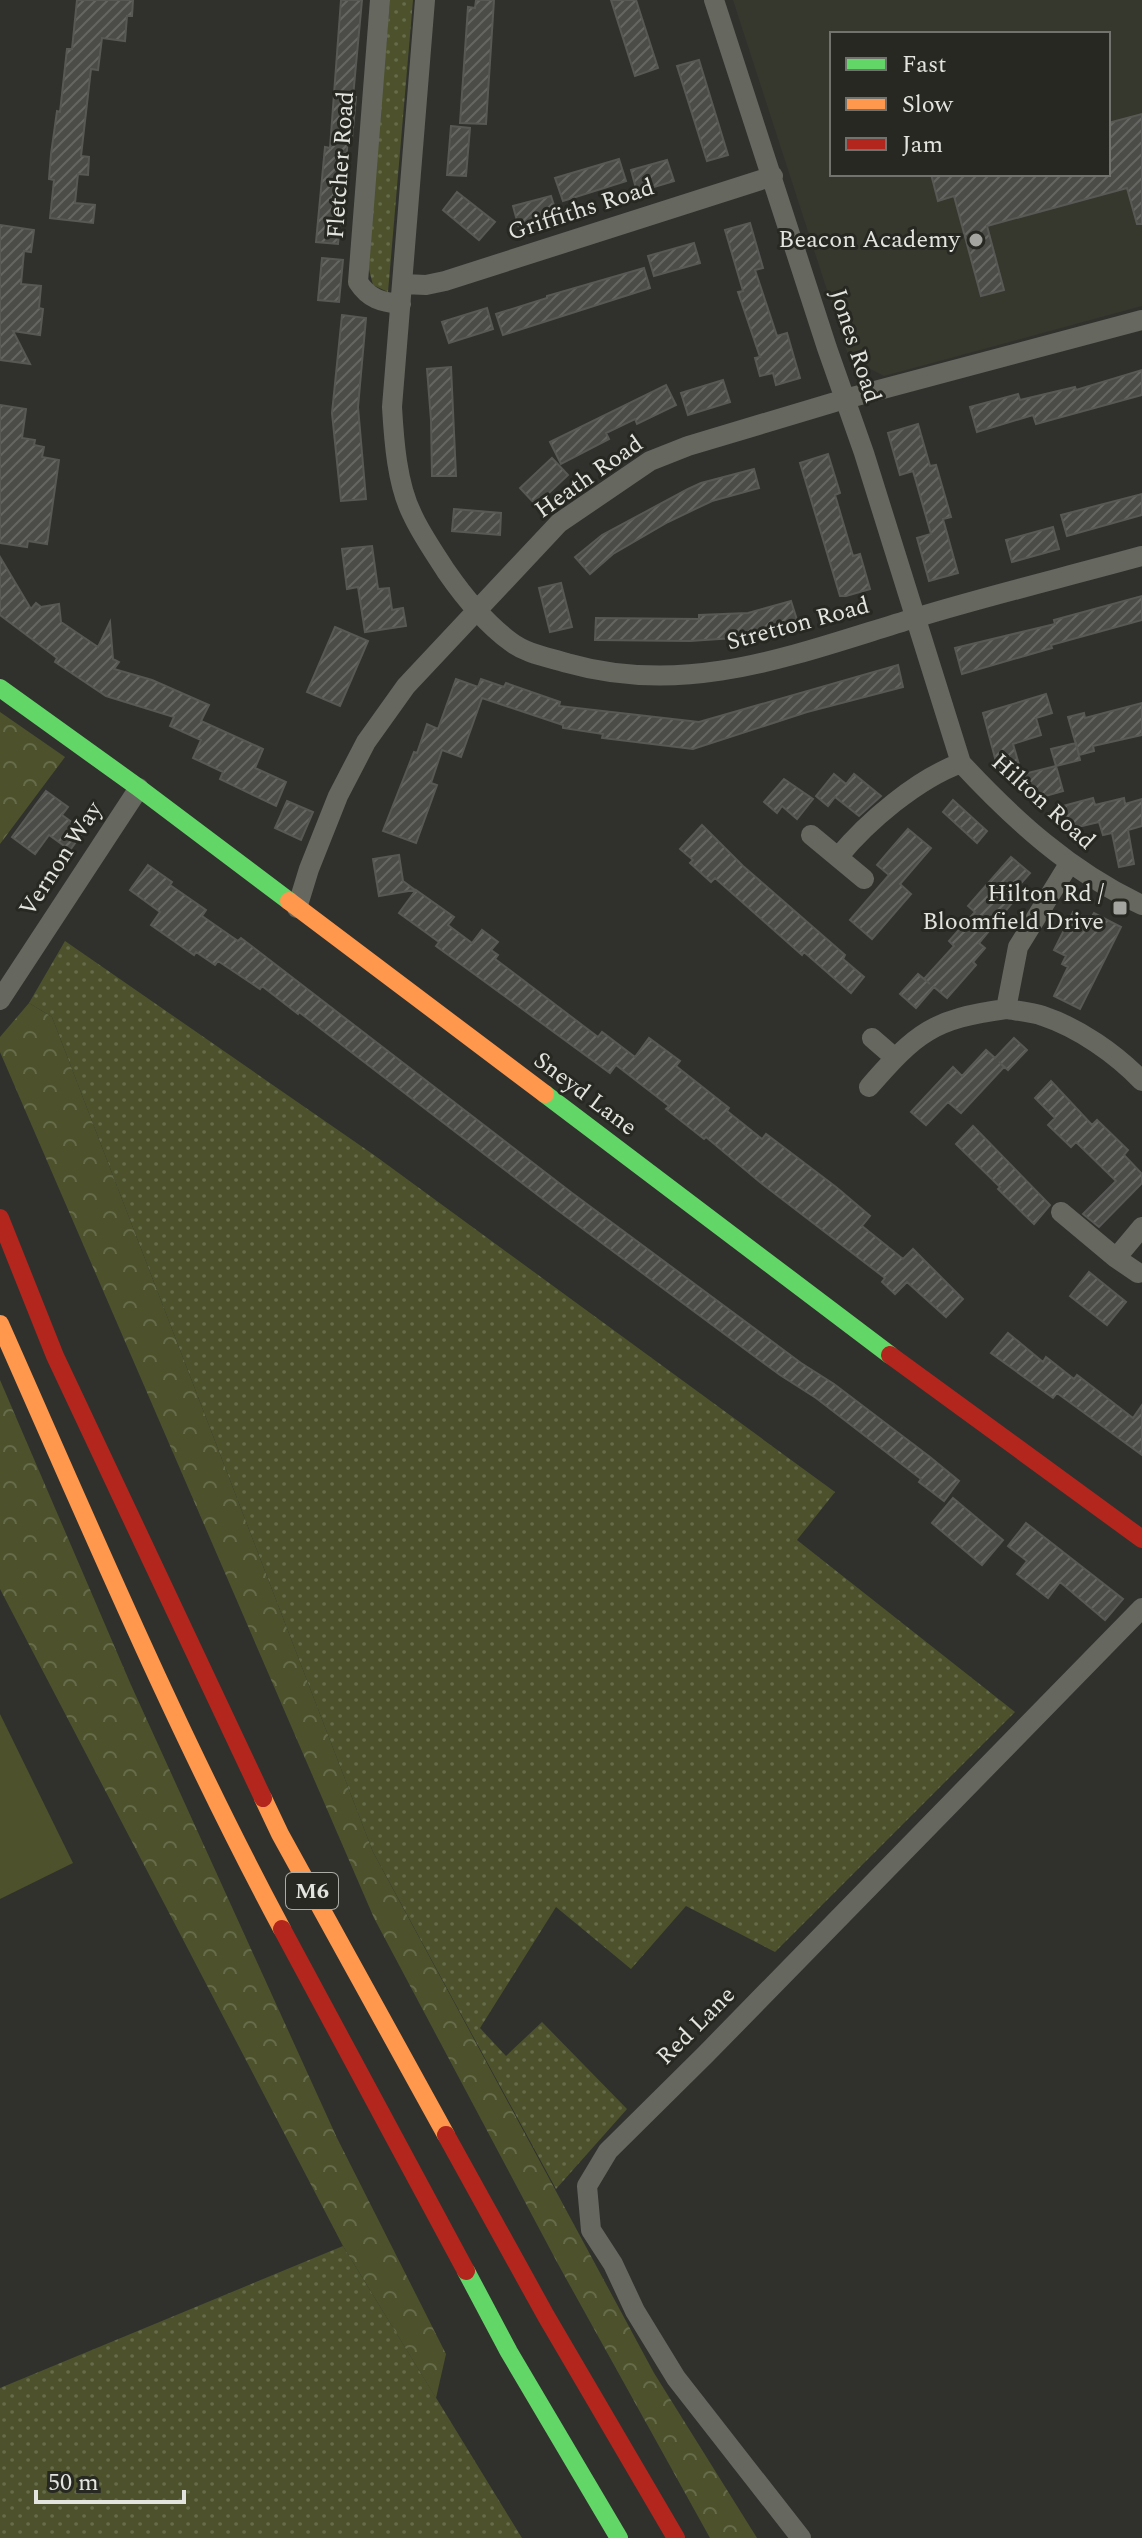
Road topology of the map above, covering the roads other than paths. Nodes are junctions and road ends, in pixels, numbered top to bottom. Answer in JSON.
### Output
{"nodes":[{"id":1,"x":380,"y":0,"type":"edge"},
{"id":2,"x":425,"y":0,"type":"edge"},
{"id":3,"x":714,"y":0,"type":"edge"},
{"id":4,"x":773,"y":176,"type":"junction"},
{"id":5,"x":402,"y":294,"type":"junction"},
{"id":6,"x":1142,"y":320,"type":"edge"},
{"id":7,"x":845,"y":399,"type":"junction"},
{"id":8,"x":1142,"y":556,"type":"edge"},
{"id":9,"x":476,"y":611,"type":"junction"},
{"id":10,"x":916,"y":618,"type":"junction"},
{"id":11,"x":0,"y":688,"type":"edge"},
{"id":12,"x":961,"y":763,"type":"junction"},
{"id":13,"x":139,"y":788,"type":"junction"},
{"id":14,"x":811,"y":835,"type":"dead end"},
{"id":15,"x":838,"y":857,"type":"junction"},
{"id":16,"x":1069,"y":864,"type":"junction"},
{"id":17,"x":864,"y":879,"type":"dead end"},
{"id":18,"x":1142,"y":905,"type":"edge"},
{"id":19,"x":297,"y":908,"type":"junction"},
{"id":20,"x":0,"y":1000,"type":"edge"},
{"id":21,"x":1006,"y":1009,"type":"junction"},
{"id":22,"x":872,"y":1038,"type":"dead end"},
{"id":23,"x":895,"y":1058,"type":"junction"},
{"id":24,"x":1142,"y":1081,"type":"edge"},
{"id":25,"x":869,"y":1087,"type":"dead end"},
{"id":26,"x":1061,"y":1212,"type":"dead end"},
{"id":27,"x":0,"y":1218,"type":"edge"},
{"id":28,"x":1142,"y":1227,"type":"edge"},
{"id":29,"x":1116,"y":1258,"type":"junction"},
{"id":30,"x":1138,"y":1273,"type":"dead end"},
{"id":31,"x":0,"y":1324,"type":"edge"},
{"id":32,"x":1142,"y":1539,"type":"edge"},
{"id":33,"x":1142,"y":1608,"type":"edge"},
{"id":34,"x":619,"y":2538,"type":"edge"},
{"id":35,"x":676,"y":2538,"type":"edge"},
{"id":36,"x":801,"y":2538,"type":"edge"}],
"edges":[{"from":1,"to":5,"type":"street","name":"Fletcher Road"},
{"from":2,"to":5,"type":"street"},
{"from":3,"to":4,"type":"street","name":"Jones Road"},
{"from":4,"to":5,"type":"street","name":"Griffiths Road"},
{"from":4,"to":7,"type":"street","name":"Jones Road"},
{"from":5,"to":9,"type":"street"},
{"from":6,"to":7,"type":"street","name":"Heath Road"},
{"from":7,"to":9,"type":"street","name":"Heath Road"},
{"from":7,"to":10,"type":"street","name":"Jones Road"},
{"from":8,"to":10,"type":"street","name":"Stretton Road"},
{"from":9,"to":10,"type":"street","name":"Stretton Road"},
{"from":9,"to":19,"type":"street","name":"Heath Road"},
{"from":10,"to":12,"type":"street","name":"Hilton Road"},
{"from":11,"to":13,"type":"main road","name":"Sneyd Lane"},
{"from":12,"to":15,"type":"street"},
{"from":12,"to":16,"type":"street","name":"Hilton Road"},
{"from":13,"to":19,"type":"main road","name":"Sneyd Lane"},
{"from":13,"to":20,"type":"street","name":"Vernon Way"},
{"from":14,"to":15,"type":"street"},
{"from":15,"to":17,"type":"street"},
{"from":16,"to":18,"type":"street","name":"Hilton Road"},
{"from":16,"to":21,"type":"street"},
{"from":19,"to":32,"type":"main road","name":"Sneyd Lane"},
{"from":21,"to":23,"type":"street"},
{"from":21,"to":24,"type":"street"},
{"from":22,"to":23,"type":"street"},
{"from":23,"to":25,"type":"street"},
{"from":26,"to":29,"type":"street"},
{"from":27,"to":35,"type":"main road","number":"M6"},
{"from":28,"to":29,"type":"street"},
{"from":29,"to":30,"type":"street"},
{"from":31,"to":34,"type":"main road","number":"M6"},
{"from":33,"to":36,"type":"street","name":"Red Lane"}]}
